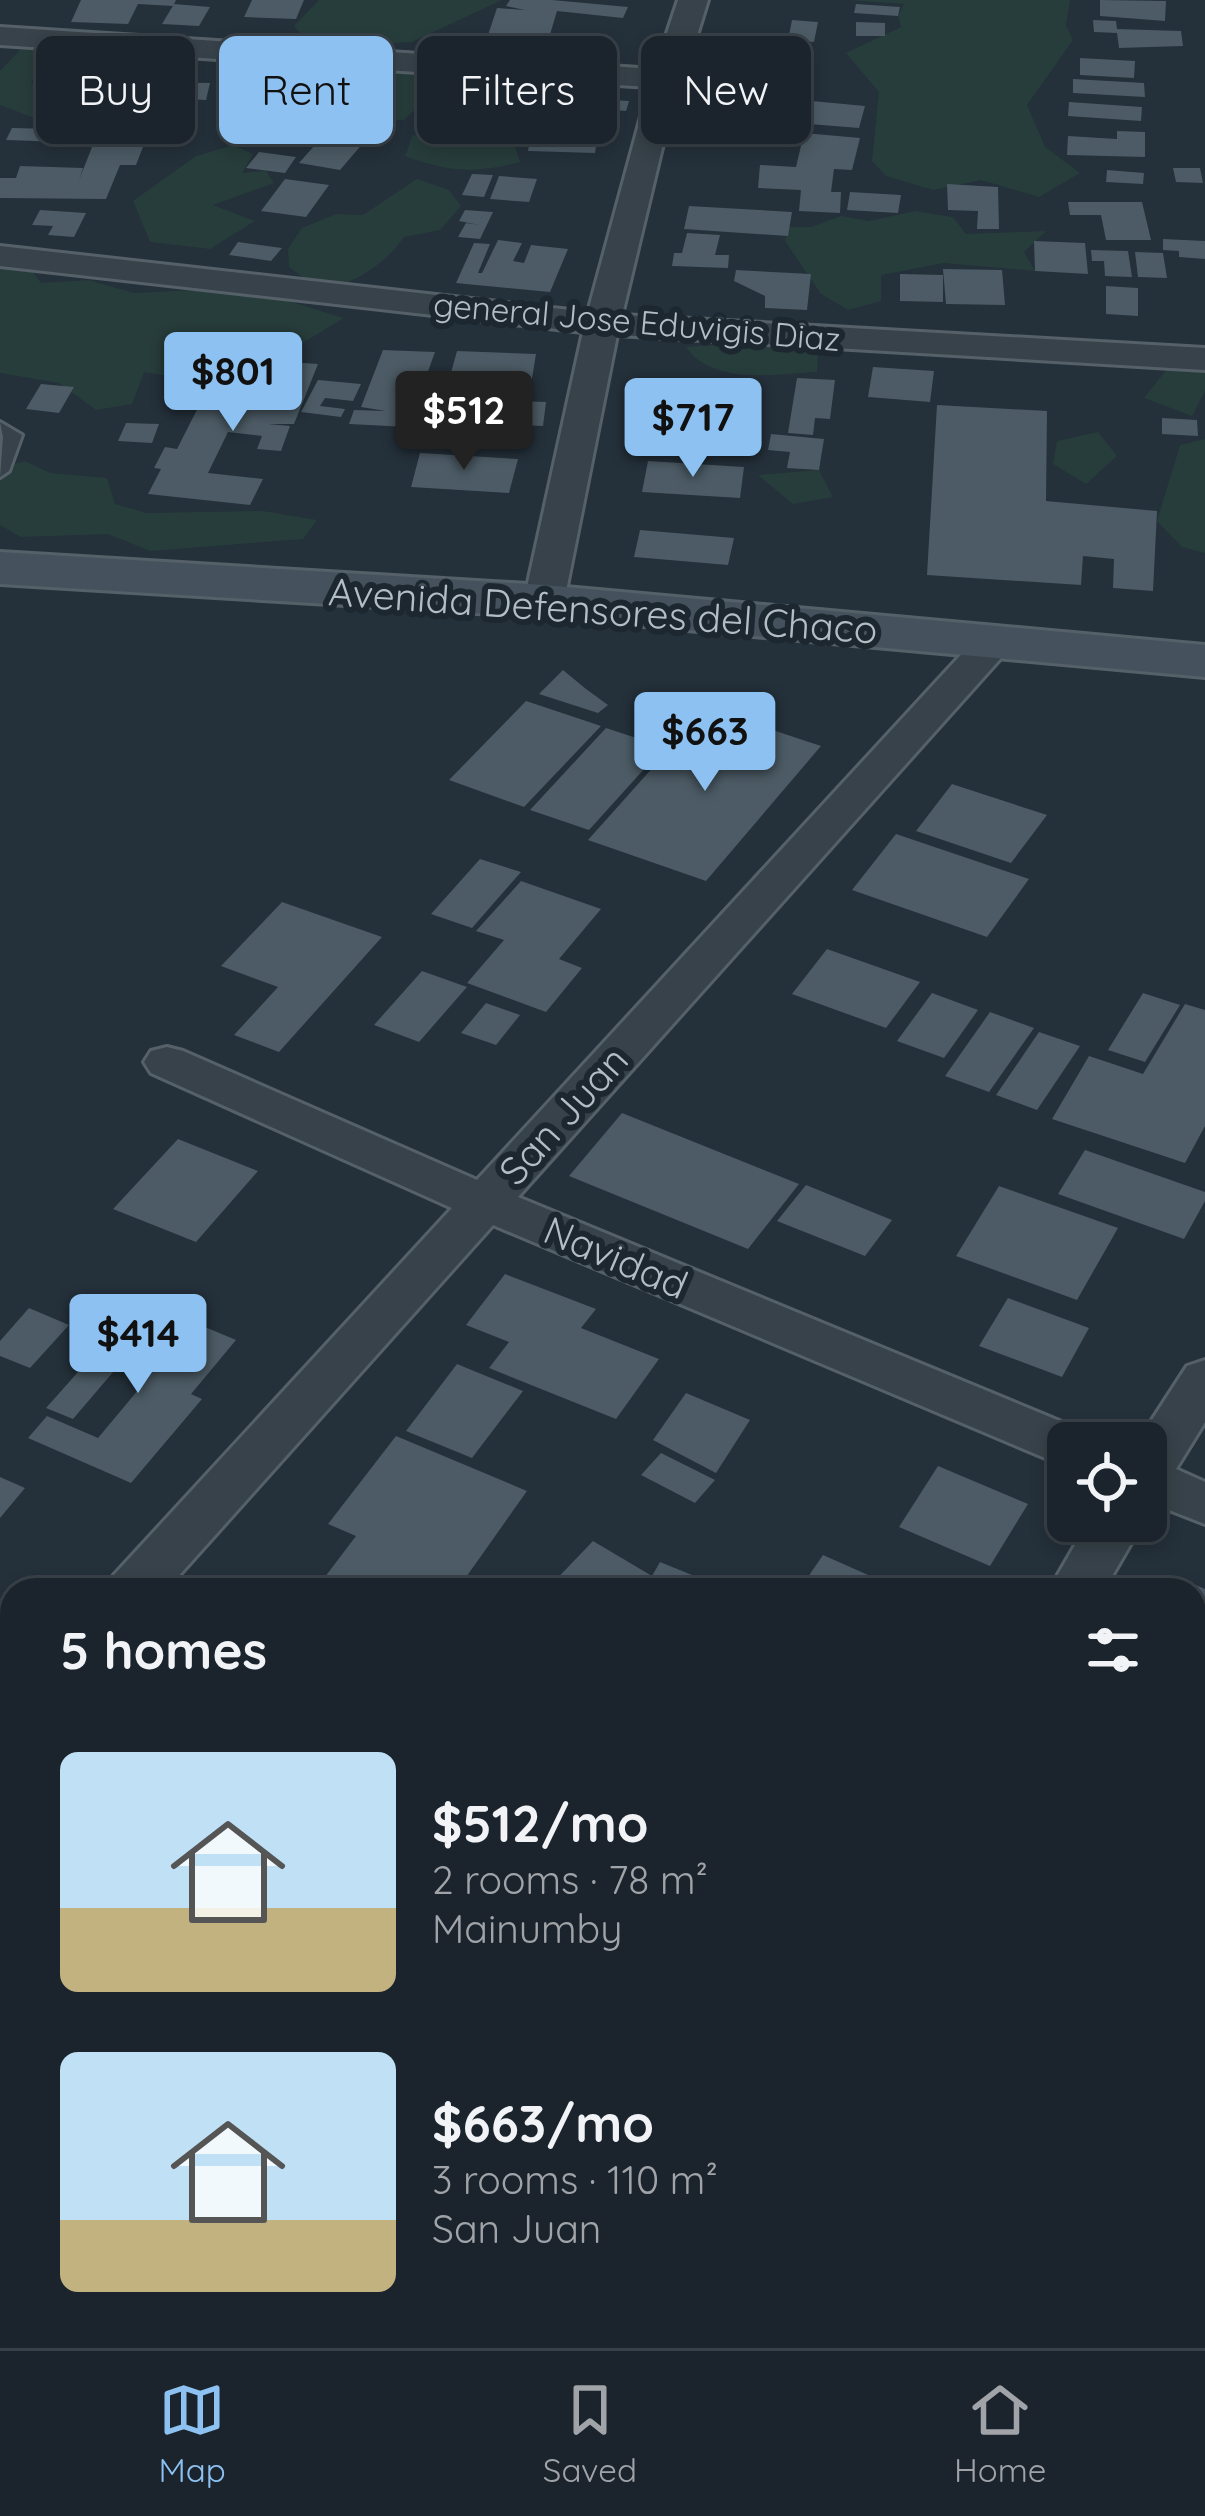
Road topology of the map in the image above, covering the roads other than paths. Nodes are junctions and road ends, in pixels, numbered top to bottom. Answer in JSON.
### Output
{"nodes":[{"id":1,"x":21,"y":0,"type":"edge"},
{"id":2,"x":693,"y":0,"type":"edge"},
{"id":3,"x":680,"y":36,"type":"edge"},
{"id":4,"x":1,"y":39,"type":"edge"},
{"id":5,"x":641,"y":78,"type":"edge"},
{"id":6,"x":648,"y":144,"type":"edge"},
{"id":7,"x":0,"y":256,"type":"edge"},
{"id":8,"x":602,"y":324,"type":"junction"},
{"id":9,"x":1205,"y":359,"type":"edge"},
{"id":10,"x":0,"y":427,"type":"edge"},
{"id":11,"x":0,"y":471,"type":"edge"},
{"id":12,"x":0,"y":568,"type":"edge"},
{"id":13,"x":544,"y":601,"type":"junction"},
{"id":14,"x":994,"y":641,"type":"junction"},
{"id":15,"x":1205,"y":661,"type":"edge"},
{"id":16,"x":167,"y":1062,"type":"dead end"},
{"id":17,"x":483,"y":1202,"type":"junction"},
{"id":18,"x":1205,"y":1379,"type":"edge"},
{"id":19,"x":1047,"y":1437,"type":"edge"},
{"id":20,"x":1167,"y":1441,"type":"edge"},
{"id":21,"x":1167,"y":1486,"type":"edge"},
{"id":22,"x":1205,"y":1504,"type":"edge"},
{"id":23,"x":1105,"y":1542,"type":"edge"},
{"id":24,"x":144,"y":1578,"type":"edge"},
{"id":25,"x":1083,"y":1578,"type":"edge"}],
"edges":[{"from":1,"to":4,"type":"street"},
{"from":2,"to":3,"type":"street"},
{"from":4,"to":5,"type":"street"},
{"from":6,"to":8,"type":"street"},
{"from":7,"to":8,"type":"street","name":"general Jose Eduvigis Diaz"},
{"from":8,"to":9,"type":"street","name":"general Jose Eduvigis Diaz"},
{"from":8,"to":13,"type":"street"},
{"from":10,"to":11,"type":"lane"},
{"from":12,"to":13,"type":"main road","name":"Avenida Defensores del Chaco"},
{"from":13,"to":14,"type":"main road","name":"Avenida Defensores del Chaco"},
{"from":14,"to":15,"type":"main road","name":"Avenida Defensores del Chaco"},
{"from":14,"to":17,"type":"street","name":"San Juan"},
{"from":16,"to":17,"type":"street","name":"Navidad"},
{"from":17,"to":19,"type":"street","name":"Navidad"},
{"from":17,"to":24,"type":"street","name":"San Juan"},
{"from":18,"to":20,"type":"street"},
{"from":21,"to":22,"type":"street"},
{"from":23,"to":25,"type":"street"}]}
